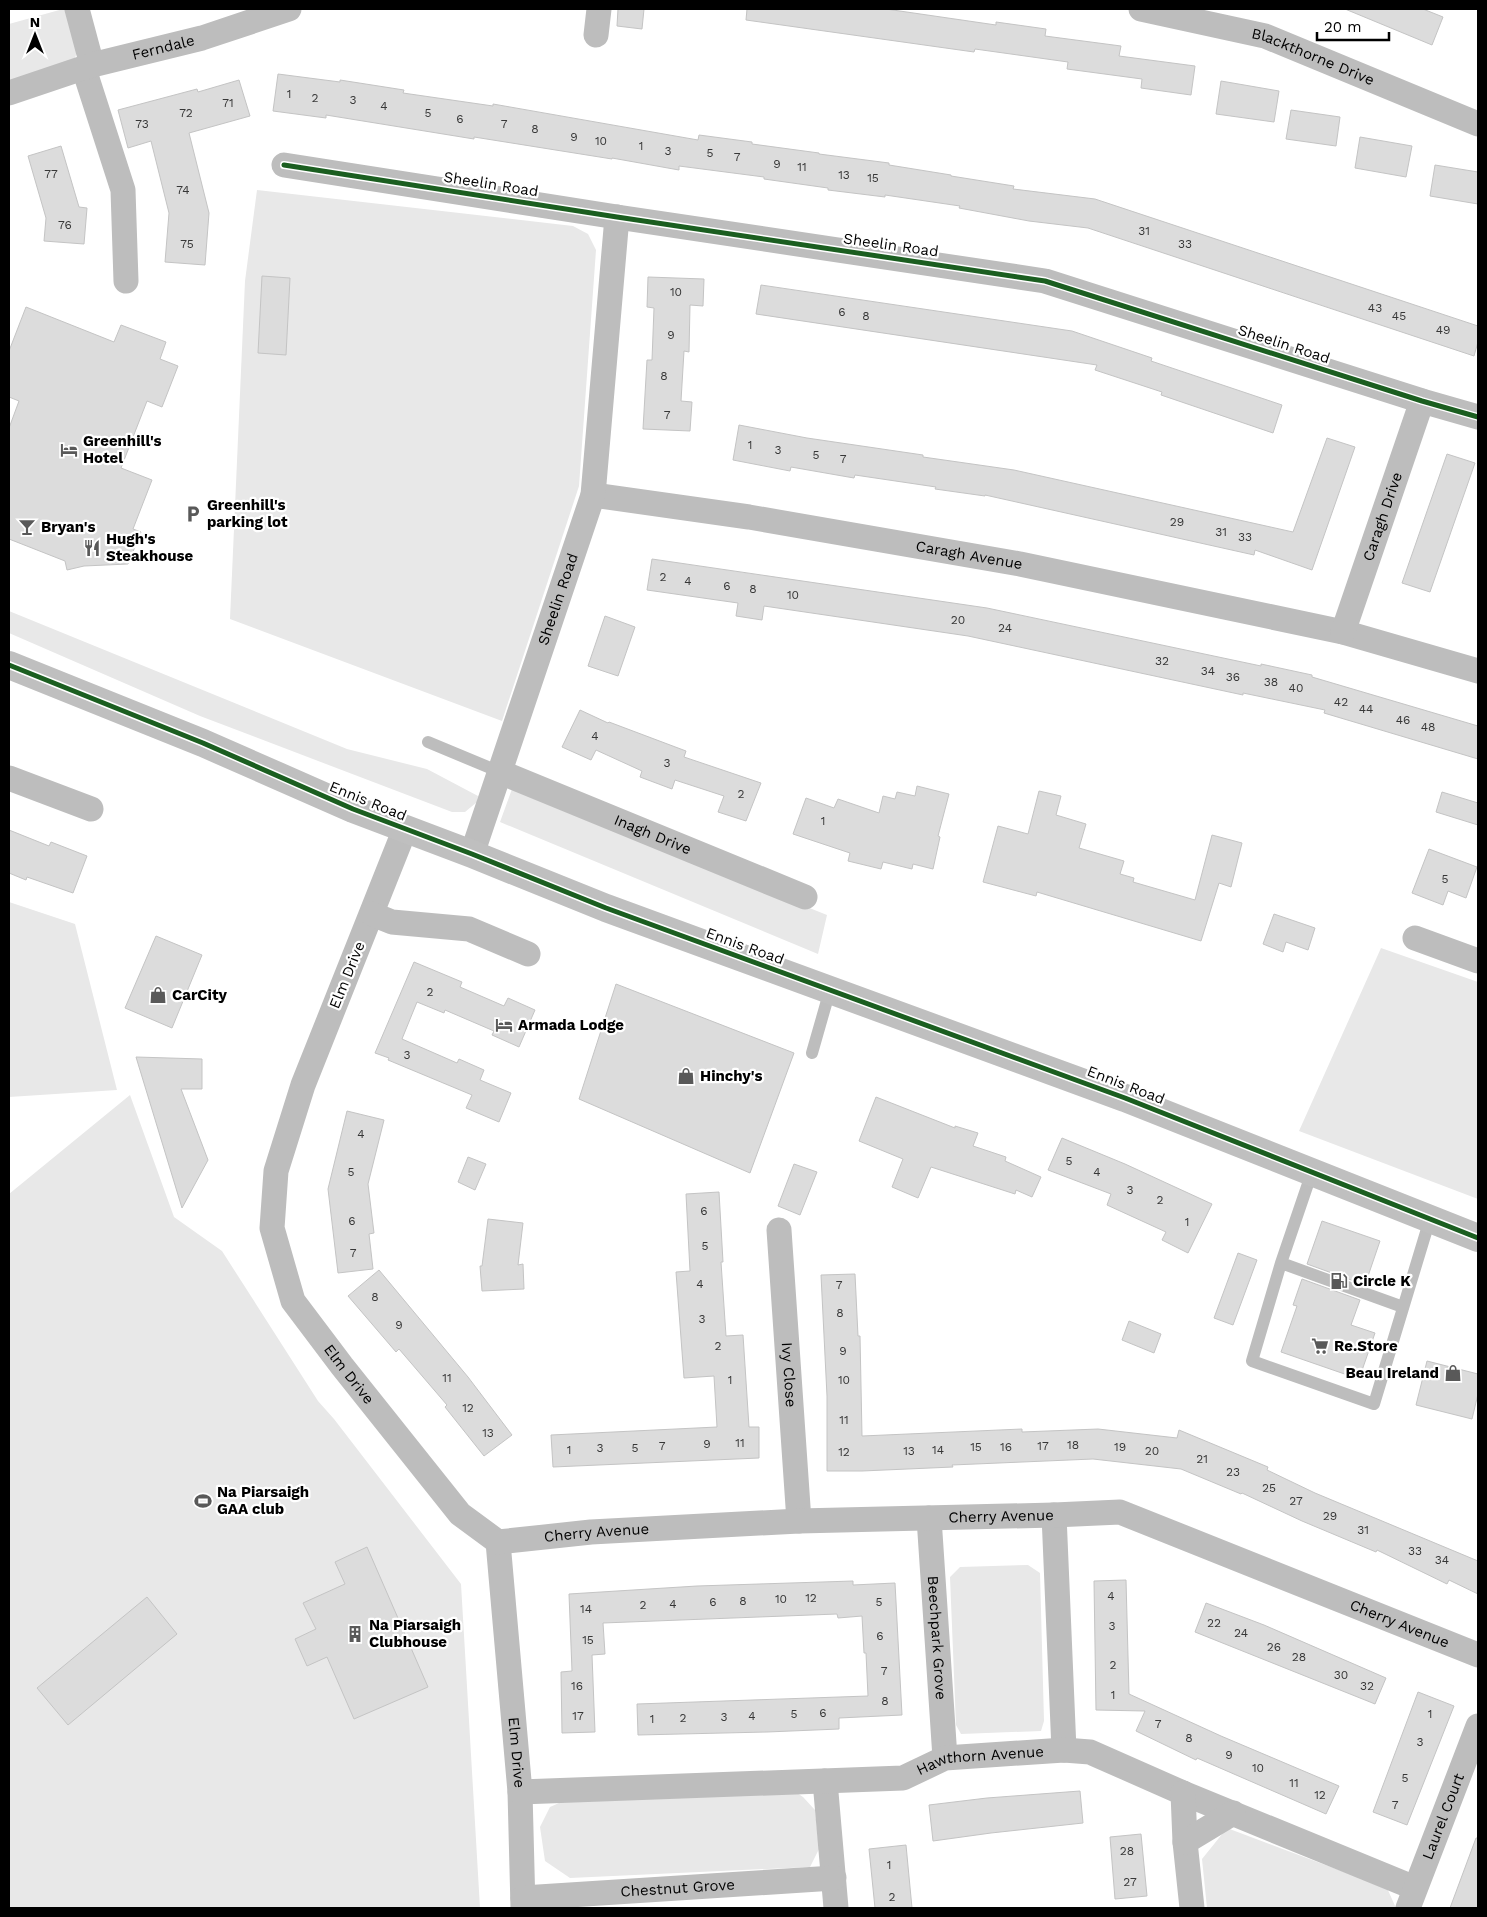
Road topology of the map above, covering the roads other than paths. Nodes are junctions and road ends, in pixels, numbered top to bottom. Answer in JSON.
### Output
{"nodes":[{"id":1,"x":77,"y":9,"type":"edge"},
{"id":2,"x":599,"y":9,"type":"edge"},
{"id":3,"x":1141,"y":9,"type":"edge"},
{"id":4,"x":289,"y":10,"type":"edge"},
{"id":5,"x":1200,"y":15,"type":"edge"},
{"id":6,"x":596,"y":35,"type":"dead end"},
{"id":7,"x":88,"y":67,"type":"junction"},
{"id":8,"x":9,"y":93,"type":"edge"},
{"id":9,"x":1478,"y":124,"type":"edge"},
{"id":10,"x":284,"y":164,"type":"dead end"},
{"id":11,"x":617,"y":217,"type":"junction"},
{"id":12,"x":126,"y":281,"type":"dead end"},
{"id":13,"x":1422,"y":401,"type":"junction"},
{"id":14,"x":1478,"y":417,"type":"edge"},
{"id":15,"x":593,"y":494,"type":"junction"},
{"id":16,"x":1343,"y":632,"type":"junction"},
{"id":17,"x":9,"y":665,"type":"edge"},
{"id":18,"x":1478,"y":671,"type":"edge"},
{"id":19,"x":428,"y":742,"type":"dead end"},
{"id":20,"x":500,"y":772,"type":"junction"},
{"id":21,"x":9,"y":778,"type":"edge"},
{"id":22,"x":91,"y":810,"type":"dead end"},
{"id":23,"x":405,"y":829,"type":"junction"},
{"id":24,"x":472,"y":854,"type":"junction"},
{"id":25,"x":805,"y":897,"type":"dead end"},
{"id":26,"x":372,"y":914,"type":"junction"},
{"id":27,"x":1415,"y":938,"type":"dead end"},
{"id":28,"x":528,"y":954,"type":"dead end"},
{"id":29,"x":1478,"y":961,"type":"edge"},
{"id":30,"x":830,"y":990,"type":"junction"},
{"id":31,"x":812,"y":1053,"type":"dead end"},
{"id":32,"x":1312,"y":1172,"type":"junction"},
{"id":33,"x":1430,"y":1219,"type":"junction"},
{"id":34,"x":779,"y":1230,"type":"dead end"},
{"id":35,"x":1478,"y":1238,"type":"edge"},
{"id":36,"x":1281,"y":1263,"type":"junction"},
{"id":37,"x":1403,"y":1308,"type":"junction"},
{"id":38,"x":1054,"y":1515,"type":"junction"},
{"id":39,"x":929,"y":1518,"type":"junction"},
{"id":40,"x":799,"y":1521,"type":"junction"},
{"id":41,"x":498,"y":1542,"type":"junction"},
{"id":42,"x":1478,"y":1655,"type":"edge"},
{"id":43,"x":1478,"y":1726,"type":"edge"},
{"id":44,"x":1064,"y":1750,"type":"junction"},
{"id":45,"x":945,"y":1758,"type":"junction"},
{"id":46,"x":825,"y":1781,"type":"junction"},
{"id":47,"x":520,"y":1792,"type":"junction"},
{"id":48,"x":1183,"y":1793,"type":"junction"},
{"id":49,"x":1232,"y":1813,"type":"junction"},
{"id":50,"x":1185,"y":1842,"type":"junction"},
{"id":51,"x":834,"y":1878,"type":"junction"},
{"id":52,"x":1412,"y":1898,"type":"edge"},
{"id":53,"x":523,"y":1903,"type":"edge"},
{"id":54,"x":836,"y":1908,"type":"edge"},
{"id":55,"x":1192,"y":1908,"type":"edge"}],
"edges":[{"from":1,"to":7,"type":"street"},
{"from":2,"to":6,"type":"street"},
{"from":3,"to":5,"type":"street","name":"Blackthorne Drive"},
{"from":4,"to":7,"type":"street","name":"Ferndale"},
{"from":5,"to":9,"type":"street","name":"Blackthorne Drive"},
{"from":7,"to":8,"type":"street","name":"Ferndale"},
{"from":7,"to":12,"type":"street"},
{"from":10,"to":11,"type":"street","name":"Sheelin Road"},
{"from":11,"to":13,"type":"street","name":"Sheelin Road"},
{"from":11,"to":15,"type":"street","name":"Sheelin Road"},
{"from":13,"to":14,"type":"street","name":"Sheelin Road"},
{"from":13,"to":16,"type":"street","name":"Caragh Drive"},
{"from":15,"to":16,"type":"street","name":"Caragh Avenue"},
{"from":15,"to":20,"type":"street","name":"Sheelin Road"},
{"from":16,"to":18,"type":"street"},
{"from":17,"to":23,"type":"main road","name":"Ennis Road"},
{"from":19,"to":20,"type":"lane"},
{"from":20,"to":24,"type":"street","name":"Sheelin Road"},
{"from":20,"to":25,"type":"street","name":"Inagh Drive"},
{"from":21,"to":22,"type":"street"},
{"from":23,"to":24,"type":"main road","name":"Ennis Road"},
{"from":23,"to":26,"type":"street","name":"Elm Drive"},
{"from":24,"to":30,"type":"main road","name":"Ennis Road"},
{"from":26,"to":28,"type":"street"},
{"from":26,"to":41,"type":"street","name":"Elm Drive"},
{"from":27,"to":29,"type":"street"},
{"from":30,"to":31,"type":"lane"},
{"from":30,"to":32,"type":"main road","name":"Ennis Road"},
{"from":32,"to":33,"type":"main road","name":"Ennis Road"},
{"from":32,"to":36,"type":"lane"},
{"from":33,"to":35,"type":"main road","name":"Ennis Road"},
{"from":33,"to":37,"type":"lane"},
{"from":34,"to":40,"type":"street","name":"Ivy Close"},
{"from":36,"to":37,"type":"lane"},
{"from":36,"to":37,"type":"lane"},
{"from":38,"to":39,"type":"street","name":"Cherry Avenue"},
{"from":38,"to":42,"type":"street","name":"Cherry Avenue"},
{"from":38,"to":44,"type":"street"},
{"from":39,"to":40,"type":"street","name":"Cherry Avenue"},
{"from":39,"to":45,"type":"street","name":"Beechpark Grove"},
{"from":40,"to":41,"type":"street","name":"Cherry Avenue"},
{"from":41,"to":47,"type":"street","name":"Elm Drive"},
{"from":43,"to":52,"type":"street","name":"Laurel Court"},
{"from":44,"to":45,"type":"street","name":"Hawthorn Avenue"},
{"from":44,"to":48,"type":"street","name":"Hawthorn Avenue"},
{"from":45,"to":46,"type":"street","name":"Hawthorn Avenue"},
{"from":46,"to":47,"type":"street","name":"Hawthorn Avenue"},
{"from":46,"to":51,"type":"street"},
{"from":47,"to":53,"type":"street","name":"Elm Drive"},
{"from":48,"to":49,"type":"street","name":"Hawthorn Avenue"},
{"from":48,"to":50,"type":"street"},
{"from":49,"to":50,"type":"street"},
{"from":49,"to":52,"type":"street","name":"Hawthorn Avenue"},
{"from":50,"to":55,"type":"street"},
{"from":51,"to":53,"type":"street","name":"Chestnut Grove"},
{"from":51,"to":54,"type":"street"}]}
